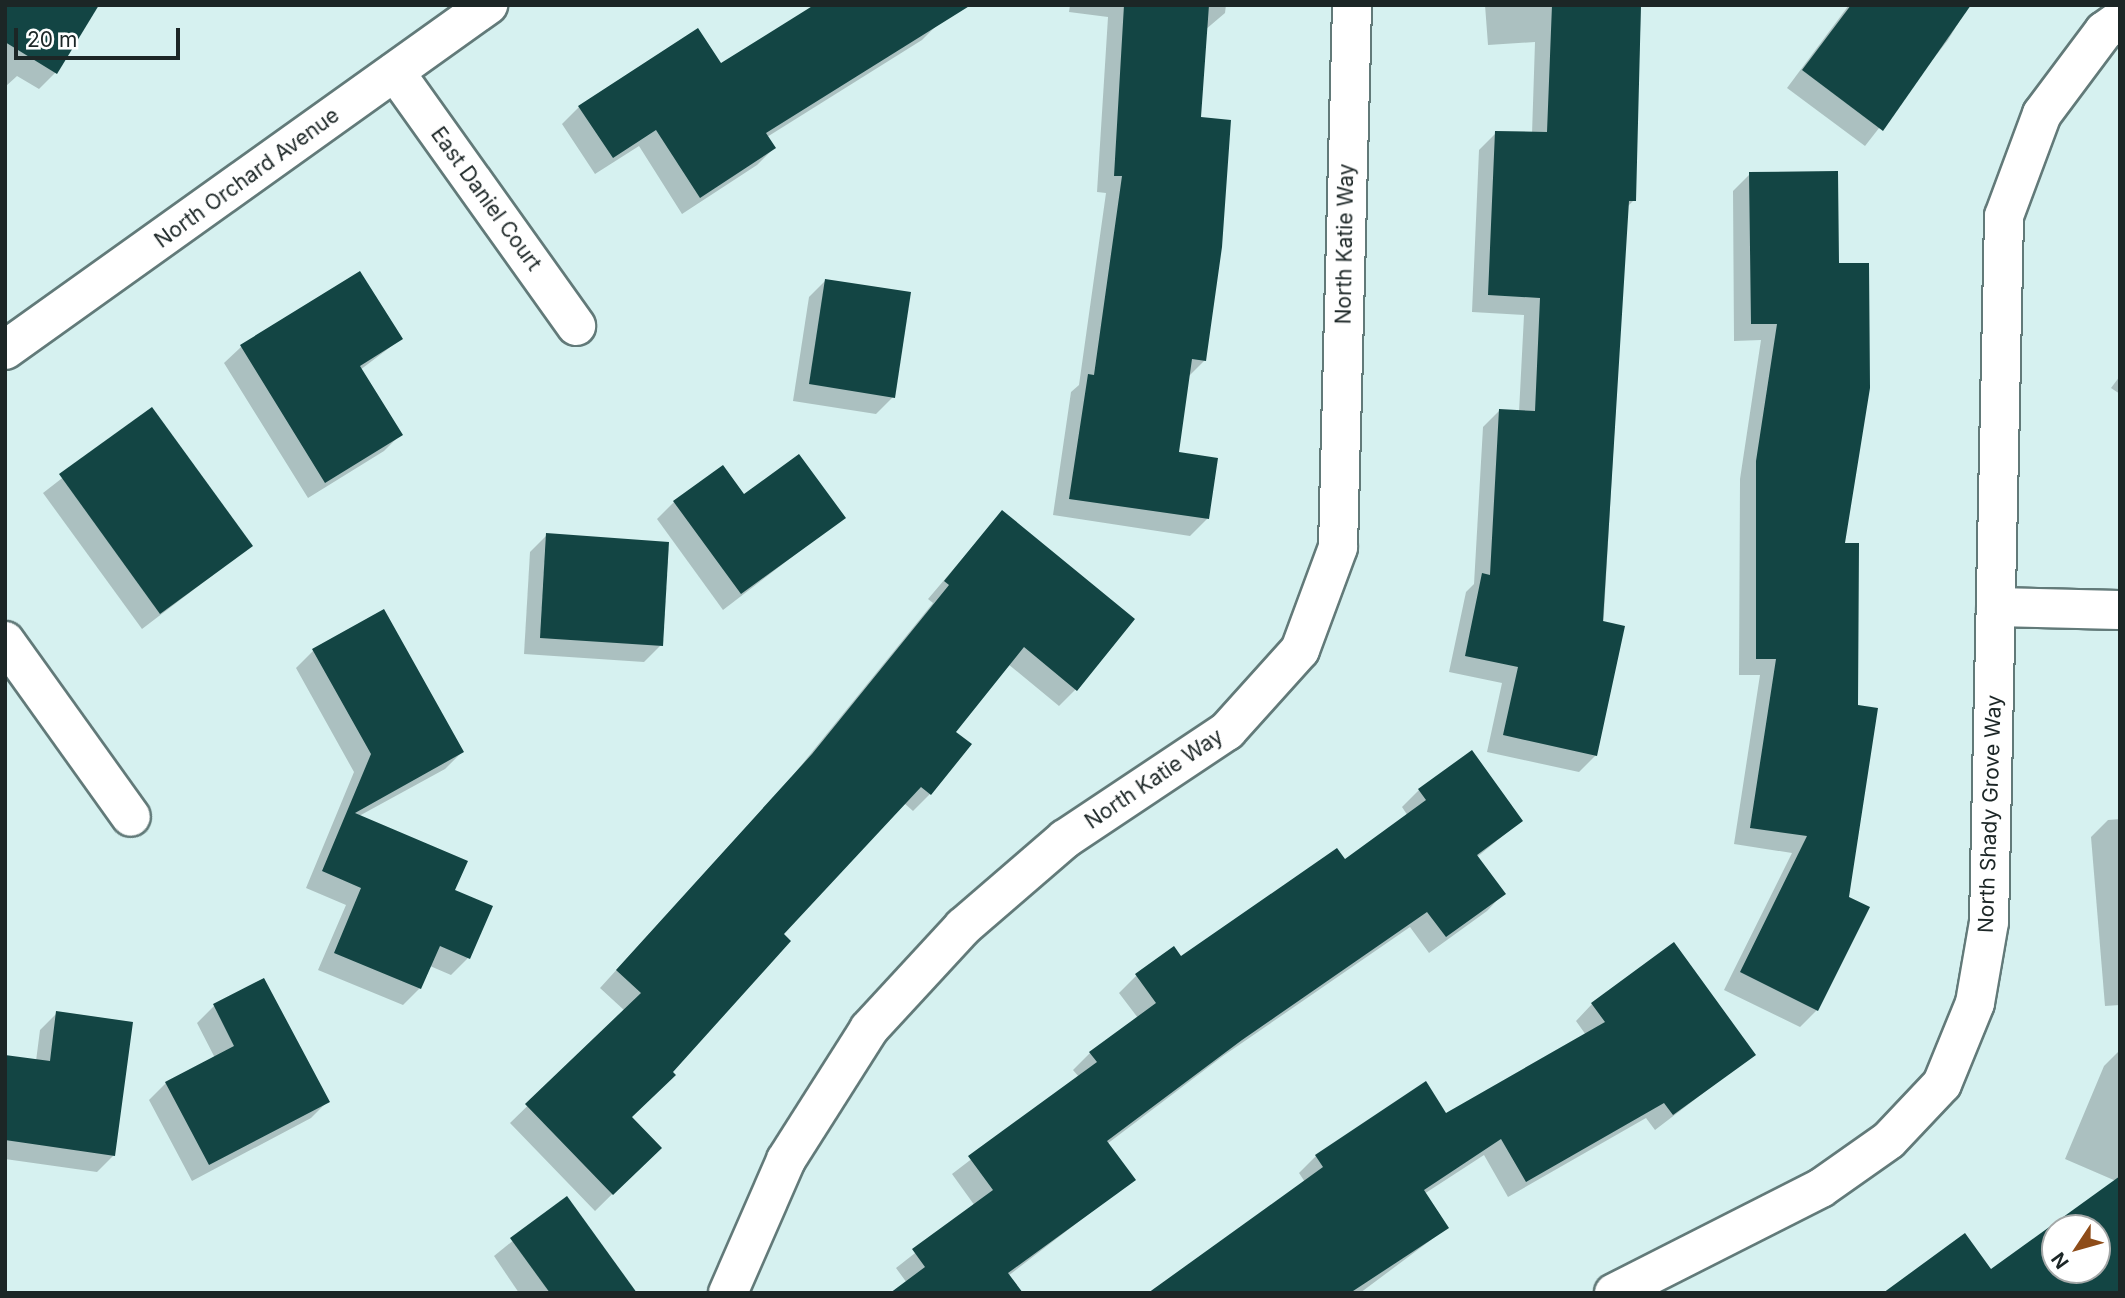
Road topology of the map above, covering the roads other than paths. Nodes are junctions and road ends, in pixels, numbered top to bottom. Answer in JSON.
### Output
{"nodes":[{"id":1,"x":488,"y":5,"type":"edge"},
{"id":2,"x":1352,"y":5,"type":"edge"},
{"id":3,"x":2120,"y":20,"type":"edge"},
{"id":4,"x":395,"y":72,"type":"junction"},
{"id":5,"x":576,"y":326,"type":"dead end"},
{"id":6,"x":5,"y":350,"type":"edge"},
{"id":7,"x":1996,"y":607,"type":"junction"},
{"id":8,"x":2120,"y":610,"type":"edge"},
{"id":9,"x":5,"y":641,"type":"edge"},
{"id":10,"x":131,"y":817,"type":"dead end"},
{"id":11,"x":728,"y":1293,"type":"edge"},
{"id":12,"x":1614,"y":1293,"type":"edge"}],
"edges":[{"from":1,"to":4,"type":"street","name":"North Orchard Avenue"},
{"from":2,"to":11,"type":"street","name":"North Katie Way"},
{"from":3,"to":7,"type":"street","name":"North Shady Grove Way"},
{"from":4,"to":5,"type":"street","name":"East Daniel Court"},
{"from":4,"to":6,"type":"street","name":"North Orchard Avenue"},
{"from":7,"to":8,"type":"street"},
{"from":7,"to":12,"type":"street","name":"North Shady Grove Way"},
{"from":9,"to":10,"type":"street"}]}
